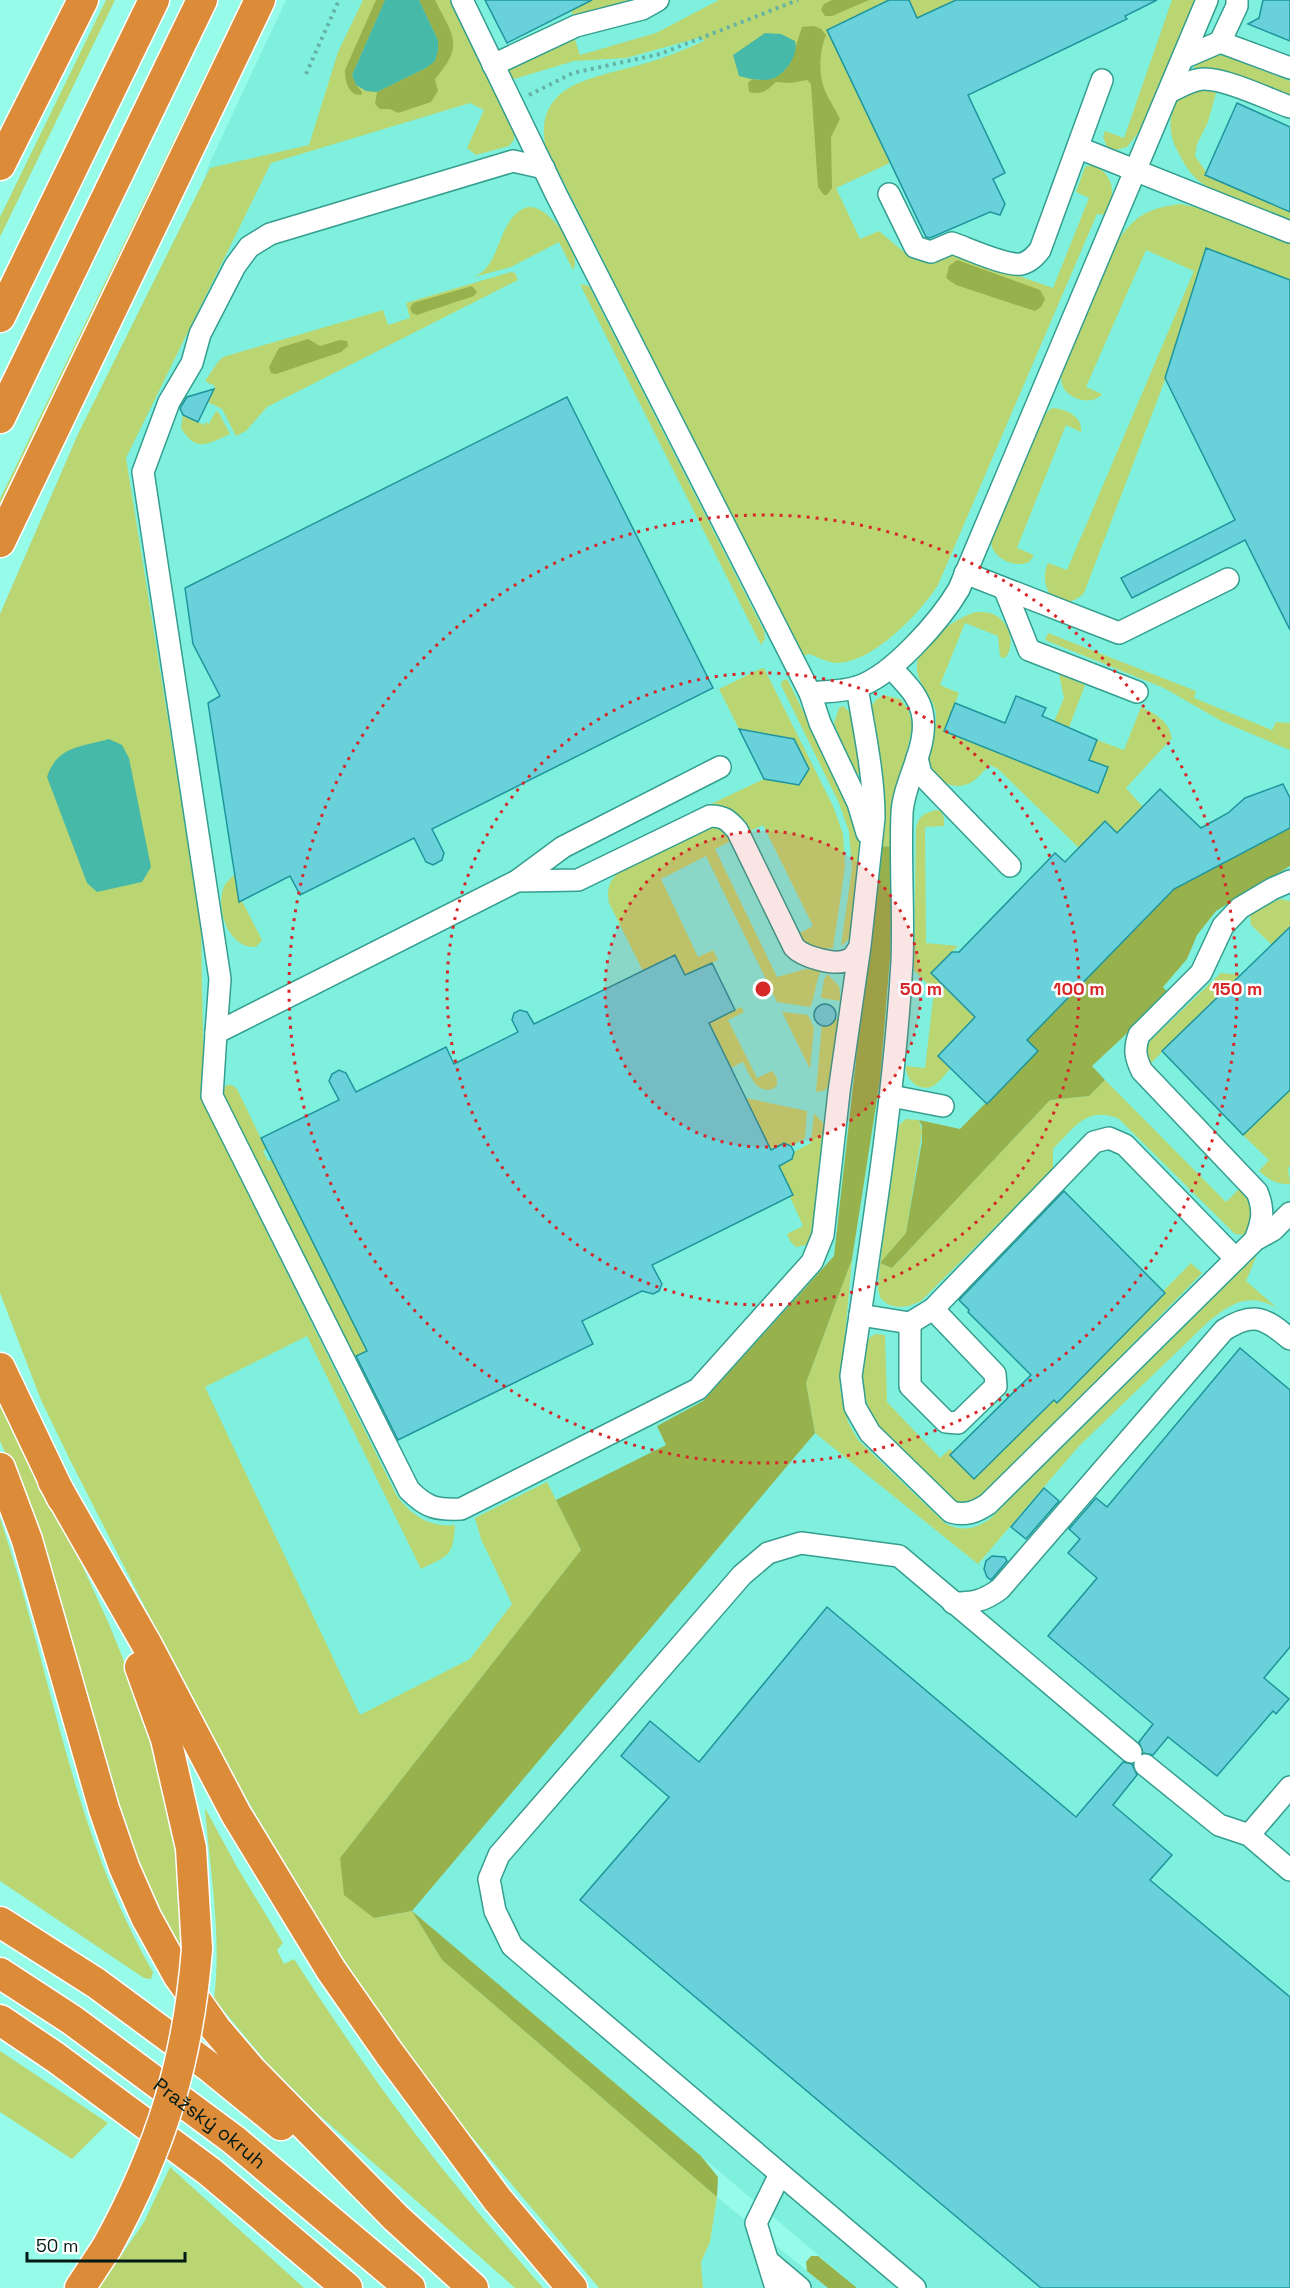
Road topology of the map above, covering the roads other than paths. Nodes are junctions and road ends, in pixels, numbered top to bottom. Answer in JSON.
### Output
{"nodes":[{"id":1,"x":83,"y":0,"type":"edge"},
{"id":2,"x":154,"y":0,"type":"edge"},
{"id":3,"x":165,"y":0,"type":"edge"},
{"id":4,"x":191,"y":0,"type":"edge"},
{"id":5,"x":202,"y":0,"type":"edge"},
{"id":6,"x":260,"y":0,"type":"edge"},
{"id":7,"x":462,"y":0,"type":"edge"},
{"id":8,"x":658,"y":0,"type":"edge"},
{"id":9,"x":1208,"y":0,"type":"edge"},
{"id":10,"x":1237,"y":0,"type":"edge"},
{"id":11,"x":1220,"y":42,"type":"junction"},
{"id":12,"x":1183,"y":58,"type":"junction"},
{"id":13,"x":493,"y":65,"type":"junction"},
{"id":14,"x":1290,"y":68,"type":"edge"},
{"id":15,"x":121,"y":69,"type":"junction"},
{"id":16,"x":1102,"y":80,"type":"dead end"},
{"id":17,"x":1169,"y":92,"type":"junction"},
{"id":18,"x":157,"y":94,"type":"junction"},
{"id":19,"x":1290,"y":107,"type":"edge"},
{"id":20,"x":1079,"y":148,"type":"junction"},
{"id":21,"x":0,"y":165,"type":"edge"},
{"id":22,"x":544,"y":168,"type":"junction"},
{"id":23,"x":1137,"y":169,"type":"junction"},
{"id":24,"x":889,"y":194,"type":"dead end"},
{"id":25,"x":1290,"y":232,"type":"edge"},
{"id":26,"x":0,"y":317,"type":"edge"},
{"id":27,"x":0,"y":418,"type":"edge"},
{"id":28,"x":0,"y":542,"type":"edge"},
{"id":29,"x":965,"y":573,"type":"junction"},
{"id":30,"x":1228,"y":579,"type":"dead end"},
{"id":31,"x":1005,"y":590,"type":"junction"},
{"id":32,"x":892,"y":668,"type":"junction"},
{"id":33,"x":857,"y":687,"type":"junction"},
{"id":34,"x":1137,"y":692,"type":"dead end"},
{"id":35,"x":810,"y":693,"type":"junction"},
{"id":36,"x":917,"y":758,"type":"junction"},
{"id":37,"x":720,"y":767,"type":"dead end"},
{"id":38,"x":871,"y":854,"type":"junction"},
{"id":39,"x":1010,"y":866,"type":"dead end"},
{"id":40,"x":517,"y":881,"type":"junction"},
{"id":41,"x":1290,"y":881,"type":"edge"},
{"id":42,"x":860,"y":946,"type":"junction"},
{"id":43,"x":216,"y":1033,"type":"junction"},
{"id":44,"x":891,"y":1096,"type":"junction"},
{"id":45,"x":943,"y":1106,"type":"dead end"},
{"id":46,"x":1290,"y":1213,"type":"edge"},
{"id":47,"x":1255,"y":1240,"type":"junction"},
{"id":48,"x":1236,"y":1259,"type":"junction"},
{"id":49,"x":933,"y":1310,"type":"junction"},
{"id":50,"x":860,"y":1315,"type":"junction"},
{"id":51,"x":910,"y":1323,"type":"junction"},
{"id":52,"x":1290,"y":1339,"type":"edge"},
{"id":53,"x":0,"y":1368,"type":"edge"},
{"id":54,"x":0,"y":1468,"type":"edge"},
{"id":55,"x":53,"y":1481,"type":"junction"},
{"id":56,"x":953,"y":1603,"type":"junction"},
{"id":57,"x":1290,"y":1787,"type":"edge"},
{"id":58,"x":1250,"y":1835,"type":"junction"},
{"id":59,"x":1290,"y":1870,"type":"edge"},
{"id":60,"x":0,"y":1922,"type":"edge"},
{"id":61,"x":0,"y":1973,"type":"edge"},
{"id":62,"x":0,"y":2020,"type":"edge"},
{"id":63,"x":780,"y":2174,"type":"junction"},
{"id":64,"x":396,"y":2217,"type":"junction"},
{"id":65,"x":768,"y":2261,"type":"junction"},
{"id":66,"x":80,"y":2288,"type":"edge"},
{"id":67,"x":347,"y":2288,"type":"edge"},
{"id":68,"x":410,"y":2288,"type":"edge"},
{"id":69,"x":473,"y":2288,"type":"edge"},
{"id":70,"x":572,"y":2288,"type":"edge"},
{"id":71,"x":776,"y":2288,"type":"edge"},
{"id":72,"x":800,"y":2288,"type":"edge"},
{"id":73,"x":915,"y":2288,"type":"edge"}],
"edges":[{"from":1,"to":21,"type":"highway"},
{"from":2,"to":15,"type":"highway"},
{"from":3,"to":15,"type":"lane"},
{"from":4,"to":18,"type":"lane"},
{"from":5,"to":18,"type":"highway"},
{"from":6,"to":28,"type":"highway"},
{"from":7,"to":13,"type":"lane"},
{"from":8,"to":13,"type":"lane"},
{"from":9,"to":12,"type":"lane"},
{"from":10,"to":11,"type":"lane"},
{"from":11,"to":12,"type":"lane"},
{"from":11,"to":14,"type":"lane"},
{"from":12,"to":17,"type":"lane"},
{"from":13,"to":22,"type":"lane"},
{"from":15,"to":26,"type":"highway"},
{"from":16,"to":20,"type":"lane"},
{"from":17,"to":19,"type":"lane"},
{"from":17,"to":23,"type":"lane"},
{"from":18,"to":27,"type":"highway"},
{"from":20,"to":23,"type":"lane"},
{"from":20,"to":24,"type":"lane"},
{"from":22,"to":35,"type":"lane"},
{"from":22,"to":43,"type":"lane"},
{"from":23,"to":25,"type":"lane"},
{"from":23,"to":29,"type":"lane"},
{"from":29,"to":31,"type":"lane"},
{"from":29,"to":32,"type":"lane"},
{"from":30,"to":31,"type":"lane"},
{"from":31,"to":34,"type":"lane"},
{"from":32,"to":33,"type":"lane"},
{"from":32,"to":36,"type":"lane"},
{"from":33,"to":35,"type":"lane"},
{"from":33,"to":38,"type":"lane"},
{"from":35,"to":38,"type":"lane"},
{"from":36,"to":39,"type":"lane"},
{"from":36,"to":44,"type":"lane"},
{"from":37,"to":40,"type":"lane"},
{"from":38,"to":42,"type":"lane"},
{"from":40,"to":42,"type":"lane"},
{"from":40,"to":43,"type":"lane"},
{"from":41,"to":47,"type":"lane"},
{"from":42,"to":43,"type":"lane"},
{"from":44,"to":45,"type":"lane"},
{"from":44,"to":50,"type":"lane"},
{"from":46,"to":47,"type":"lane"},
{"from":47,"to":48,"type":"lane"},
{"from":48,"to":49,"type":"lane"},
{"from":48,"to":50,"type":"lane"},
{"from":49,"to":51,"type":"lane"},
{"from":49,"to":51,"type":"lane"},
{"from":50,"to":51,"type":"lane"},
{"from":52,"to":56,"type":"lane"},
{"from":53,"to":55,"type":"highway"},
{"from":54,"to":64,"type":"highway"},
{"from":55,"to":66,"type":"highway","bridge":true},
{"from":55,"to":70,"type":"highway"},
{"from":56,"to":58,"type":"lane"},
{"from":56,"to":63,"type":"lane"},
{"from":57,"to":58,"type":"lane"},
{"from":58,"to":59,"type":"lane"},
{"from":60,"to":64,"type":"highway"},
{"from":61,"to":68,"type":"highway","name":"Pražský okruh"},
{"from":62,"to":67,"type":"highway","name":"Pražský okruh"},
{"from":63,"to":65,"type":"lane"},
{"from":63,"to":73,"type":"lane"},
{"from":64,"to":69,"type":"highway"},
{"from":65,"to":71,"type":"lane"},
{"from":65,"to":72,"type":"lane"}]}
